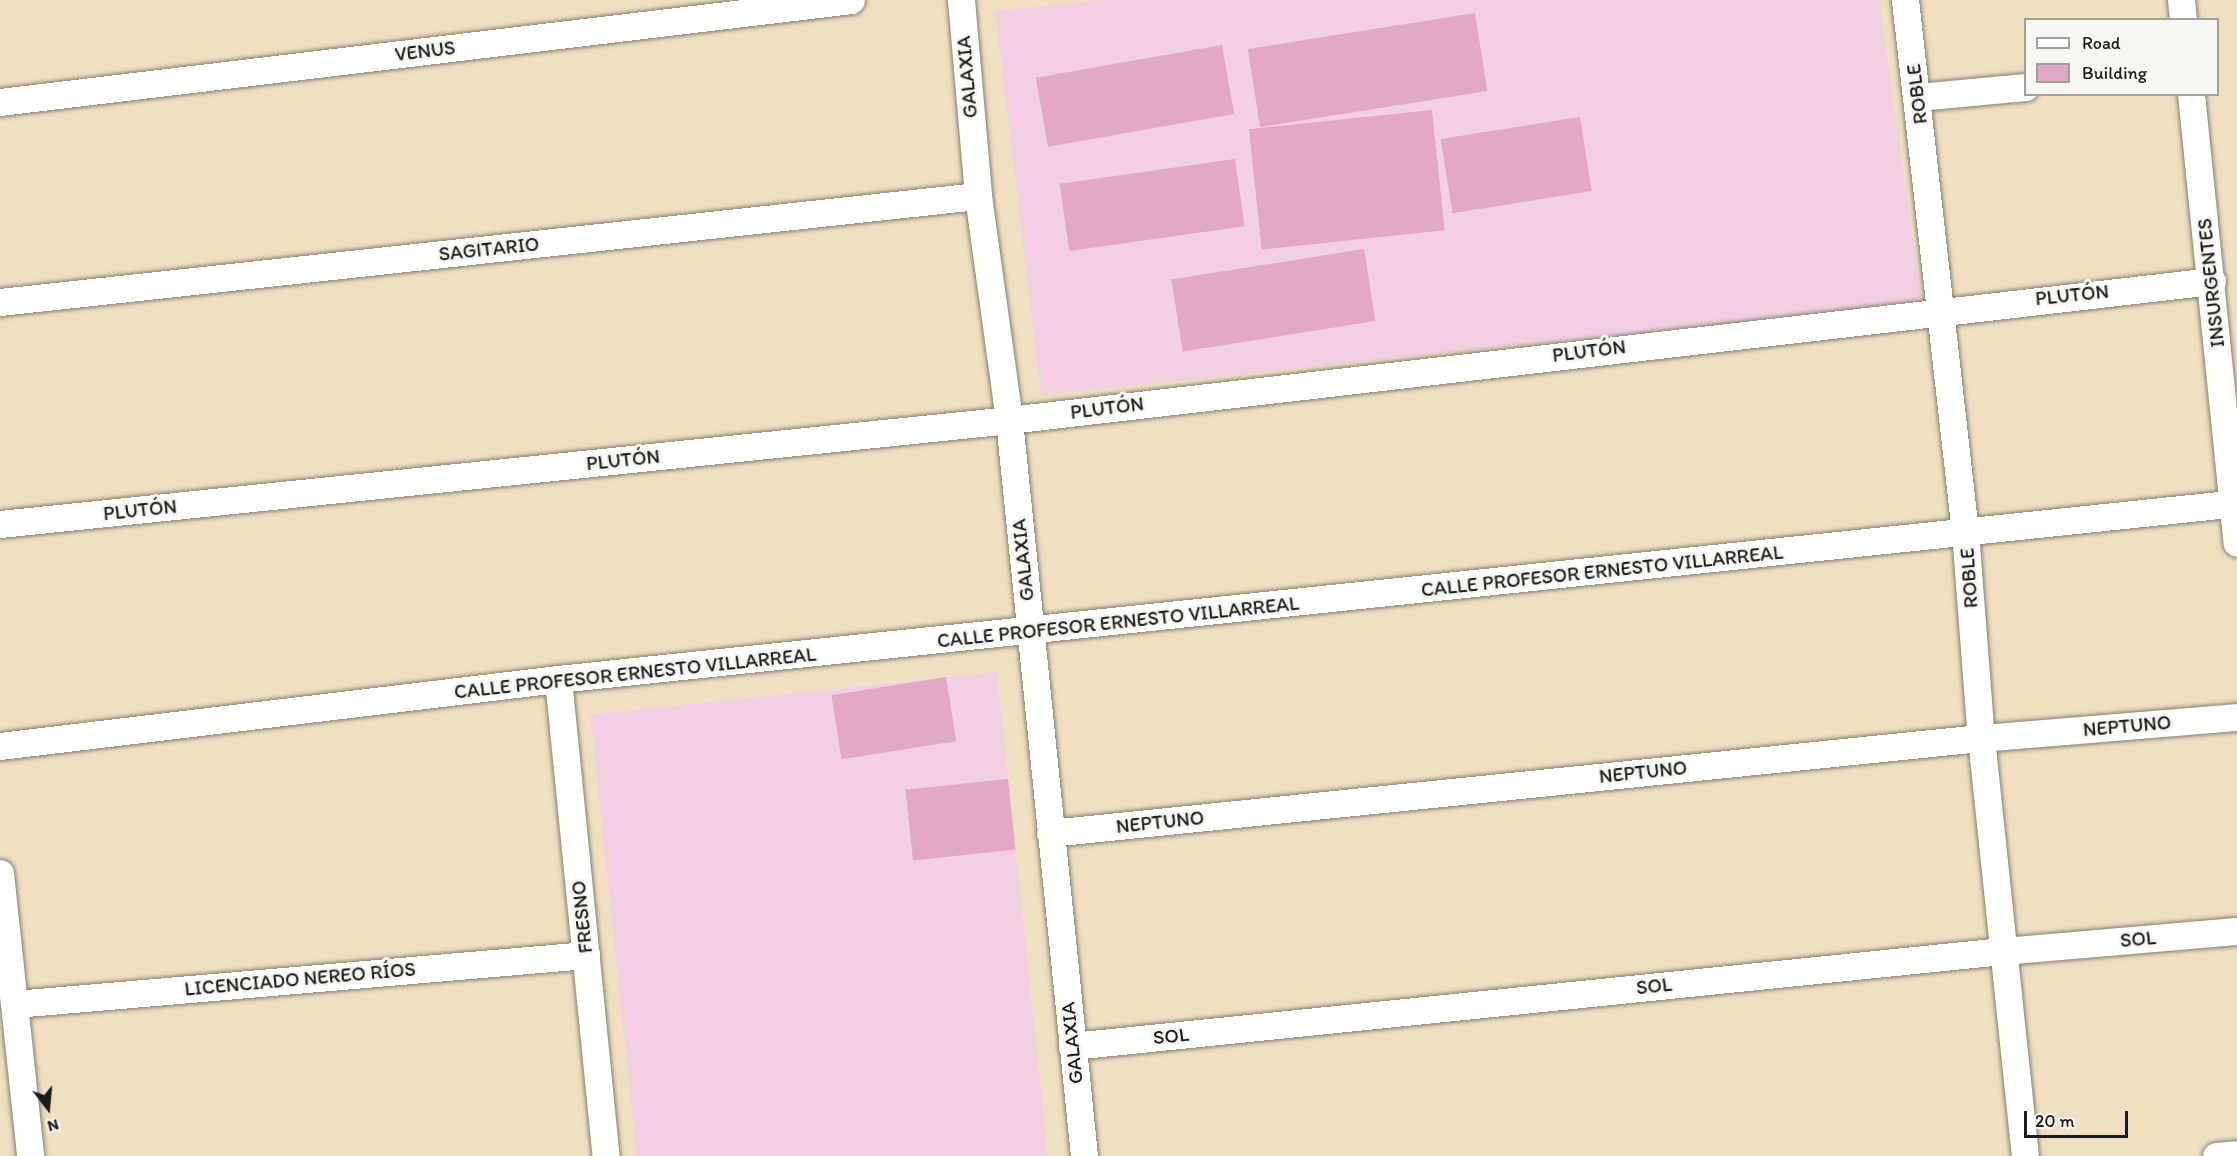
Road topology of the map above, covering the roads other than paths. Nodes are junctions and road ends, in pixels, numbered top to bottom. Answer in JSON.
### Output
{"nodes":[{"id":1,"x":851,"y":0,"type":"edge"},
{"id":2,"x":961,"y":0,"type":"edge"},
{"id":3,"x":1905,"y":0,"type":"edge"},
{"id":4,"x":2181,"y":0,"type":"edge"},
{"id":5,"x":2183,"y":18,"type":"edge"},
{"id":6,"x":2024,"y":87,"type":"edge"},
{"id":7,"x":2191,"y":96,"type":"edge"},
{"id":8,"x":1918,"y":97,"type":"junction"},
{"id":9,"x":0,"y":102,"type":"edge"},
{"id":10,"x":978,"y":196,"type":"junction"},
{"id":11,"x":2212,"y":280,"type":"junction"},
{"id":12,"x":0,"y":302,"type":"edge"},
{"id":13,"x":1940,"y":309,"type":"junction"},
{"id":14,"x":1009,"y":420,"type":"junction"},
{"id":15,"x":2235,"y":503,"type":"edge"},
{"id":16,"x":0,"y":524,"type":"edge"},
{"id":17,"x":1965,"y":532,"type":"junction"},
{"id":18,"x":2237,"y":543,"type":"edge"},
{"id":19,"x":1031,"y":632,"type":"junction"},
{"id":20,"x":558,"y":679,"type":"junction"},
{"id":21,"x":2237,"y":717,"type":"edge"},
{"id":22,"x":1981,"y":738,"type":"junction"},
{"id":23,"x":0,"y":746,"type":"edge"},
{"id":24,"x":1050,"y":833,"type":"junction"},
{"id":25,"x":0,"y":873,"type":"edge"},
{"id":26,"x":2237,"y":931,"type":"edge"},
{"id":27,"x":2002,"y":951,"type":"junction"},
{"id":28,"x":586,"y":955,"type":"junction"},
{"id":29,"x":15,"y":1004,"type":"junction"},
{"id":30,"x":1072,"y":1046,"type":"junction"},
{"id":31,"x":2237,"y":1154,"type":"edge"},
{"id":32,"x":30,"y":1156,"type":"edge"},
{"id":33,"x":606,"y":1156,"type":"edge"},
{"id":34,"x":1084,"y":1156,"type":"edge"},
{"id":35,"x":2025,"y":1156,"type":"edge"},
{"id":36,"x":2216,"y":1156,"type":"edge"}],
"edges":[{"from":1,"to":9,"type":"street","name":"VENUS"},
{"from":2,"to":10,"type":"street","name":"GALAXIA"},
{"from":3,"to":8,"type":"street","name":"ROBLE"},
{"from":4,"to":5,"type":"street"},
{"from":6,"to":8,"type":"street"},
{"from":7,"to":11,"type":"street","name":"INSURGENTES"},
{"from":8,"to":13,"type":"street","name":"ROBLE"},
{"from":10,"to":12,"type":"street","name":"SAGITARIO"},
{"from":10,"to":14,"type":"street","name":"GALAXIA"},
{"from":11,"to":13,"type":"street","name":"PLUTÓN"},
{"from":11,"to":15,"type":"street","name":"INSURGENTES"},
{"from":13,"to":14,"type":"street","name":"PLUTÓN"},
{"from":13,"to":17,"type":"street","name":"ROBLE"},
{"from":14,"to":16,"type":"street","name":"PLUTÓN"},
{"from":14,"to":19,"type":"street","name":"GALAXIA"},
{"from":15,"to":17,"type":"street","name":"CALLE PROFESOR ERNESTO VILLARREAL"},
{"from":15,"to":18,"type":"street","name":"INSURGENTES"},
{"from":17,"to":19,"type":"street","name":"CALLE PROFESOR ERNESTO VILLARREAL"},
{"from":17,"to":22,"type":"street","name":"ROBLE"},
{"from":19,"to":20,"type":"street","name":"CALLE PROFESOR ERNESTO VILLARREAL"},
{"from":19,"to":24,"type":"street","name":"GALAXIA"},
{"from":20,"to":23,"type":"street","name":"CALLE PROFESOR ERNESTO VILLARREAL"},
{"from":20,"to":28,"type":"street","name":"FRESNO"},
{"from":21,"to":22,"type":"street","name":"NEPTUNO"},
{"from":22,"to":24,"type":"street","name":"NEPTUNO"},
{"from":22,"to":27,"type":"street","name":"ROBLE"},
{"from":24,"to":30,"type":"street","name":"GALAXIA"},
{"from":25,"to":29,"type":"street"},
{"from":26,"to":27,"type":"street","name":"SOL"},
{"from":27,"to":30,"type":"street","name":"SOL"},
{"from":27,"to":35,"type":"street","name":"ROBLE"},
{"from":28,"to":29,"type":"street","name":"LICENCIADO NEREO RÍOS"},
{"from":28,"to":33,"type":"street","name":"FRESNO"},
{"from":29,"to":32,"type":"street"},
{"from":30,"to":34,"type":"street","name":"GALAXIA"},
{"from":31,"to":36,"type":"street"}]}
